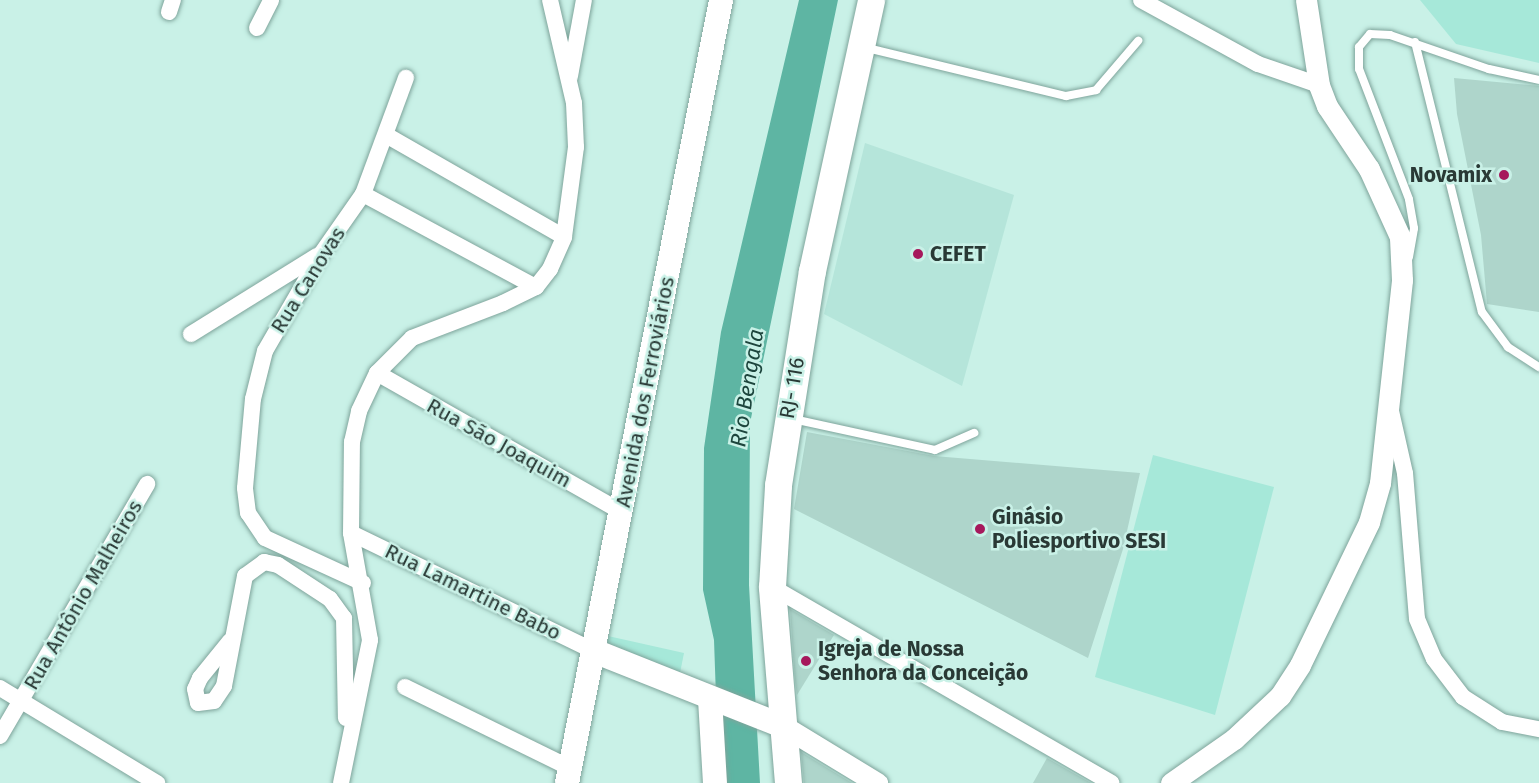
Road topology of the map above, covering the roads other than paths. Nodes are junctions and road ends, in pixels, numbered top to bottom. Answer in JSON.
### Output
{"nodes":[{"id":1,"x":271,"y":0,"type":"edge"},
{"id":2,"x":550,"y":0,"type":"edge"},
{"id":3,"x":584,"y":0,"type":"edge"},
{"id":4,"x":721,"y":0,"type":"edge"},
{"id":5,"x":871,"y":0,"type":"edge"},
{"id":6,"x":1141,"y":0,"type":"edge"},
{"id":7,"x":1306,"y":0,"type":"edge"},
{"id":8,"x":257,"y":28,"type":"dead end"},
{"id":9,"x":1138,"y":41,"type":"dead end"},
{"id":10,"x":1415,"y":42,"type":"junction"},
{"id":11,"x":860,"y":46,"type":"junction"},
{"id":12,"x":406,"y":78,"type":"dead end"},
{"id":13,"x":1539,"y":80,"type":"edge"},
{"id":14,"x":569,"y":83,"type":"junction"},
{"id":15,"x":1318,"y":85,"type":"junction"},
{"id":16,"x":386,"y":135,"type":"junction"},
{"id":17,"x":363,"y":194,"type":"junction"},
{"id":18,"x":564,"y":237,"type":"junction"},
{"id":19,"x":321,"y":254,"type":"junction"},
{"id":20,"x":1402,"y":280,"type":"junction"},
{"id":21,"x":536,"y":287,"type":"junction"},
{"id":22,"x":190,"y":334,"type":"dead end"},
{"id":23,"x":1539,"y":367,"type":"edge"},
{"id":24,"x":376,"y":374,"type":"junction"},
{"id":25,"x":1391,"y":411,"type":"junction"},
{"id":26,"x":786,"y":417,"type":"junction"},
{"id":27,"x":974,"y":433,"type":"dead end"},
{"id":28,"x":147,"y":484,"type":"dead end"},
{"id":29,"x":622,"y":512,"type":"junction"},
{"id":30,"x":351,"y":533,"type":"junction"},
{"id":31,"x":363,"y":583,"type":"junction"},
{"id":32,"x":772,"y":587,"type":"junction"},
{"id":33,"x":230,"y":641,"type":"dead end"},
{"id":34,"x":594,"y":651,"type":"junction"},
{"id":35,"x":405,"y":687,"type":"dead end"},
{"id":36,"x":0,"y":688,"type":"edge"},
{"id":37,"x":712,"y":700,"type":"junction"},
{"id":38,"x":22,"y":701,"type":"junction"},
{"id":39,"x":778,"y":724,"type":"junction"},
{"id":40,"x":1539,"y":729,"type":"edge"},
{"id":41,"x":0,"y":736,"type":"edge"},
{"id":42,"x":346,"y":743,"type":"junction"},
{"id":43,"x":569,"y":779,"type":"edge"},
{"id":44,"x":157,"y":783,"type":"edge"},
{"id":45,"x":341,"y":783,"type":"edge"},
{"id":46,"x":715,"y":783,"type":"edge"},
{"id":47,"x":788,"y":783,"type":"edge"},
{"id":48,"x":877,"y":783,"type":"edge"},
{"id":49,"x":1112,"y":783,"type":"edge"},
{"id":50,"x":1172,"y":783,"type":"edge"}],
"edges":[{"from":1,"to":8,"type":"street"},
{"from":2,"to":14,"type":"street"},
{"from":3,"to":14,"type":"street"},
{"from":4,"to":29,"type":"main road","name":"Avenida dos Ferroviários"},
{"from":5,"to":11,"type":"main road","name":"RJ- 116"},
{"from":6,"to":15,"type":"street"},
{"from":7,"to":15,"type":"street"},
{"from":9,"to":11,"type":"lane"},
{"from":10,"to":13,"type":"lane"},
{"from":10,"to":20,"type":"lane"},
{"from":10,"to":23,"type":"lane"},
{"from":11,"to":26,"type":"main road","name":"RJ- 116"},
{"from":12,"to":16,"type":"street","name":"Rua Canovas"},
{"from":14,"to":18,"type":"street"},
{"from":15,"to":20,"type":"street"},
{"from":16,"to":17,"type":"street","name":"Rua Canovas"},
{"from":16,"to":18,"type":"street"},
{"from":17,"to":19,"type":"street","name":"Rua Canovas"},
{"from":17,"to":21,"type":"street"},
{"from":18,"to":21,"type":"street"},
{"from":19,"to":22,"type":"street"},
{"from":19,"to":31,"type":"street","name":"Rua Canovas"},
{"from":20,"to":25,"type":"street"},
{"from":21,"to":24,"type":"street"},
{"from":24,"to":29,"type":"street","name":"Rua São Joaquim"},
{"from":24,"to":30,"type":"street"},
{"from":25,"to":40,"type":"street"},
{"from":25,"to":50,"type":"street"},
{"from":26,"to":27,"type":"lane"},
{"from":26,"to":32,"type":"main road","name":"RJ- 116"},
{"from":28,"to":38,"type":"street","name":"Rua Antônio Malheiros"},
{"from":29,"to":34,"type":"main road","name":"Avenida dos Ferroviários"},
{"from":30,"to":31,"type":"street"},
{"from":30,"to":34,"type":"street","name":"Rua Lamartine Babo"},
{"from":31,"to":42,"type":"street"},
{"from":32,"to":39,"type":"main road","name":"RJ- 116"},
{"from":32,"to":49,"type":"street"},
{"from":33,"to":42,"type":"street"},
{"from":34,"to":37,"type":"main road"},
{"from":34,"to":43,"type":"main road","name":"Avenida dos Ferroviários"},
{"from":35,"to":43,"type":"street"},
{"from":36,"to":38,"type":"street"},
{"from":37,"to":39,"type":"main road"},
{"from":37,"to":46,"type":"main road"},
{"from":38,"to":41,"type":"street","name":"Rua Antônio Malheiros"},
{"from":38,"to":44,"type":"street"},
{"from":39,"to":47,"type":"main road","name":"RJ- 116"},
{"from":39,"to":48,"type":"street"},
{"from":42,"to":45,"type":"street"}]}
